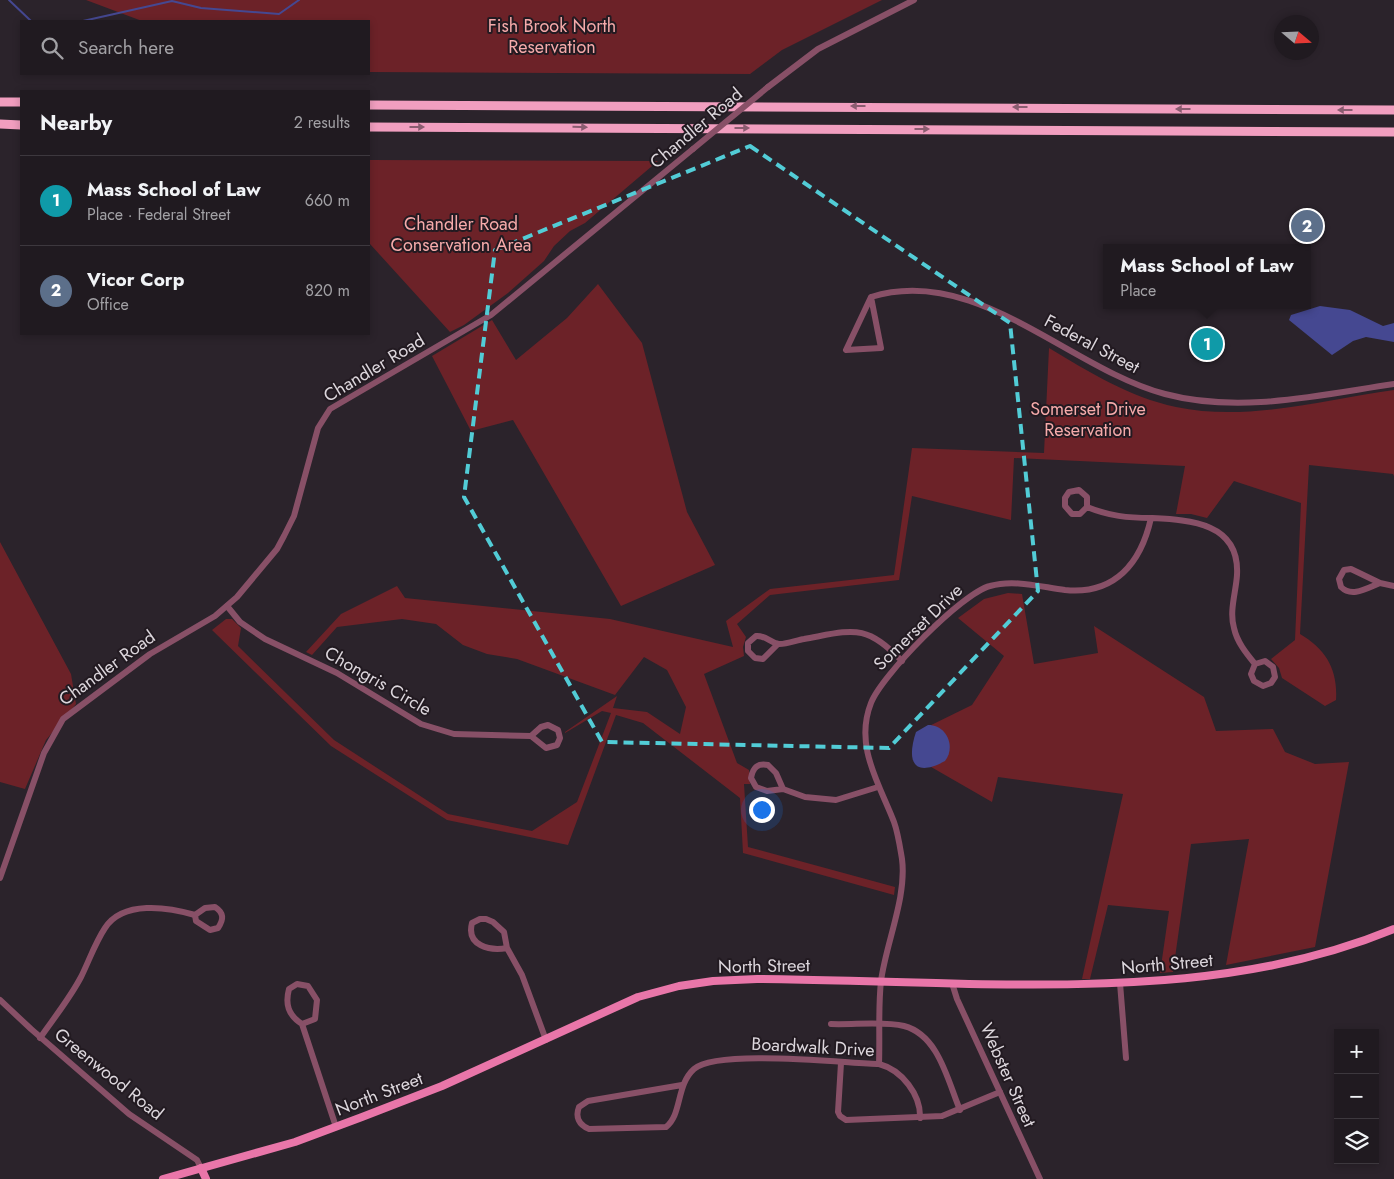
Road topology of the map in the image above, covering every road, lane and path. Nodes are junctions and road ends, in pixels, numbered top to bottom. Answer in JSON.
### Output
{"nodes":[{"id":1,"x":914,"y":0,"type":"edge"},
{"id":2,"x":0,"y":102,"type":"edge"},
{"id":3,"x":20,"y":102,"type":"edge"},
{"id":4,"x":370,"y":105,"type":"edge"},
{"id":5,"x":1394,"y":110,"type":"edge"},
{"id":6,"x":0,"y":124,"type":"edge"},
{"id":7,"x":20,"y":124,"type":"edge"},
{"id":8,"x":370,"y":127,"type":"edge"},
{"id":9,"x":1394,"y":132,"type":"edge"},
{"id":10,"x":871,"y":297,"type":"junction"},
{"id":11,"x":1394,"y":384,"type":"edge"},
{"id":12,"x":1087,"y":507,"type":"dead end"},
{"id":13,"x":1150,"y":518,"type":"junction"},
{"id":14,"x":1380,"y":583,"type":"junction"},
{"id":15,"x":1394,"y":586,"type":"edge"},
{"id":16,"x":227,"y":606,"type":"junction"},
{"id":17,"x":778,"y":644,"type":"junction"},
{"id":18,"x":902,"y":661,"type":"junction"},
{"id":19,"x":1255,"y":664,"type":"dead end"},
{"id":20,"x":531,"y":736,"type":"junction"},
{"id":21,"x":878,"y":787,"type":"junction"},
{"id":22,"x":783,"y":789,"type":"junction"},
{"id":23,"x":0,"y":878,"type":"edge"},
{"id":24,"x":195,"y":914,"type":"junction"},
{"id":25,"x":1394,"y":929,"type":"edge"},
{"id":26,"x":507,"y":948,"type":"junction"},
{"id":27,"x":881,"y":982,"type":"junction"},
{"id":28,"x":952,"y":983,"type":"junction"},
{"id":29,"x":1120,"y":983,"type":"junction"},
{"id":30,"x":0,"y":1000,"type":"edge"},
{"id":31,"x":302,"y":1024,"type":"junction"},
{"id":32,"x":831,"y":1024,"type":"dead end"},
{"id":33,"x":880,"y":1025,"type":"junction"},
{"id":34,"x":40,"y":1038,"type":"junction"},
{"id":35,"x":546,"y":1040,"type":"junction"},
{"id":36,"x":1126,"y":1058,"type":"dead end"},
{"id":37,"x":841,"y":1063,"type":"junction"},
{"id":38,"x":879,"y":1064,"type":"junction"},
{"id":39,"x":682,"y":1085,"type":"junction"},
{"id":40,"x":1000,"y":1092,"type":"junction"},
{"id":41,"x":960,"y":1110,"type":"junction"},
{"id":42,"x":920,"y":1118,"type":"junction"},
{"id":43,"x":336,"y":1127,"type":"junction"},
{"id":44,"x":201,"y":1168,"type":"junction"},
{"id":45,"x":163,"y":1179,"type":"edge"},
{"id":46,"x":206,"y":1179,"type":"edge"},
{"id":47,"x":1040,"y":1179,"type":"edge"}],
"edges":[{"from":1,"to":16,"type":"street","name":"Chandler Road","bridge":true},
{"from":2,"to":3,"type":"highway"},
{"from":5,"to":4,"type":"highway","one_way":true},
{"from":6,"to":7,"type":"highway"},
{"from":8,"to":9,"type":"highway","one_way":true},
{"from":10,"to":10,"type":"street"},
{"from":10,"to":11,"type":"street","name":"Federal Street"},
{"from":12,"to":13,"type":"street"},
{"from":13,"to":18,"type":"street","name":"Somerset Drive"},
{"from":13,"to":19,"type":"street"},
{"from":14,"to":14,"type":"street"},
{"from":14,"to":15,"type":"street"},
{"from":16,"to":20,"type":"street","name":"Chongris Circle"},
{"from":16,"to":23,"type":"street","name":"Chandler Road"},
{"from":17,"to":17,"type":"street"},
{"from":17,"to":18,"type":"street"},
{"from":18,"to":21,"type":"street","name":"Somerset Drive"},
{"from":20,"to":20,"type":"street","name":"Chongris Circle"},
{"from":21,"to":22,"type":"street"},
{"from":21,"to":27,"type":"street","name":"Somerset Drive"},
{"from":22,"to":22,"type":"street"},
{"from":24,"to":24,"type":"street"},
{"from":24,"to":34,"type":"street"},
{"from":25,"to":29,"type":"main road","name":"North Street"},
{"from":26,"to":26,"type":"street"},
{"from":26,"to":35,"type":"street"},
{"from":27,"to":28,"type":"main road","name":"North Street"},
{"from":27,"to":33,"type":"street","name":"Somerset Drive"},
{"from":27,"to":35,"type":"main road","name":"North Street"},
{"from":28,"to":29,"type":"main road","name":"North Street"},
{"from":28,"to":40,"type":"street","name":"Webster Street"},
{"from":29,"to":36,"type":"street"},
{"from":30,"to":34,"type":"street","name":"Greenwood Road"},
{"from":31,"to":31,"type":"street"},
{"from":31,"to":43,"type":"street"},
{"from":32,"to":33,"type":"street"},
{"from":33,"to":38,"type":"street","name":"Somerset Drive"},
{"from":33,"to":41,"type":"street"},
{"from":34,"to":44,"type":"street","name":"Greenwood Road"},
{"from":35,"to":43,"type":"main road","name":"North Street"},
{"from":37,"to":38,"type":"street","name":"Boardwalk Drive"},
{"from":37,"to":39,"type":"street","name":"Boardwalk Drive"},
{"from":37,"to":42,"type":"street"},
{"from":38,"to":42,"type":"street","name":"Boardwalk Drive"},
{"from":39,"to":39,"type":"street","name":"Boardwalk Drive"},
{"from":40,"to":41,"type":"street"},
{"from":40,"to":47,"type":"street","name":"Webster Street"},
{"from":41,"to":42,"type":"street"},
{"from":43,"to":44,"type":"main road","name":"North Street"},
{"from":44,"to":45,"type":"main road","name":"North Street"},
{"from":44,"to":46,"type":"main road"}]}
